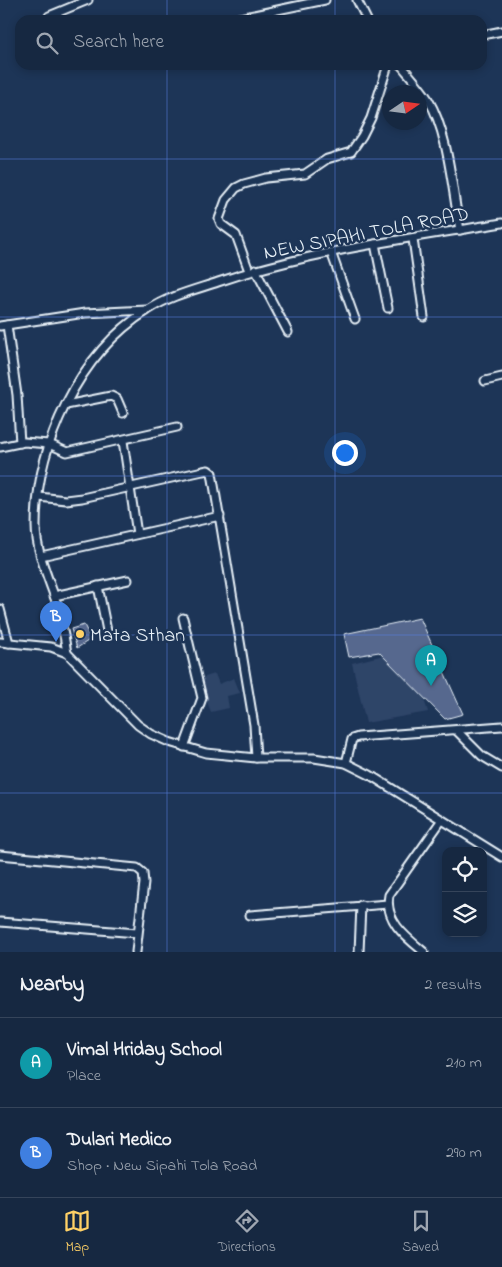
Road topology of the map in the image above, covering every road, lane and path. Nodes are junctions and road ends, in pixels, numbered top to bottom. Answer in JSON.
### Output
{"nodes":[{"id":1,"x":88,"y":0,"type":"edge"},
{"id":2,"x":325,"y":0,"type":"edge"},
{"id":3,"x":357,"y":0,"type":"edge"},
{"id":4,"x":51,"y":15,"type":"edge"},
{"id":5,"x":254,"y":15,"type":"edge"},
{"id":6,"x":364,"y":15,"type":"edge"},
{"id":7,"x":502,"y":31,"type":"edge"},
{"id":8,"x":487,"y":34,"type":"edge"},
{"id":9,"x":386,"y":70,"type":"edge"},
{"id":10,"x":405,"y":70,"type":"edge"},
{"id":11,"x":502,"y":223,"type":"edge"},
{"id":12,"x":460,"y":230,"type":"junction"},
{"id":13,"x":413,"y":239,"type":"junction"},
{"id":14,"x":375,"y":244,"type":"junction"},
{"id":15,"x":331,"y":252,"type":"junction"},
{"id":16,"x":252,"y":270,"type":"junction"},
{"id":17,"x":388,"y":308,"type":"dead end"},
{"id":18,"x":147,"y":310,"type":"junction"},
{"id":19,"x":424,"y":317,"type":"dead end"},
{"id":20,"x":355,"y":319,"type":"dead end"},
{"id":21,"x":3,"y":325,"type":"edge"},
{"id":22,"x":288,"y":332,"type":"dead end"},
{"id":23,"x":502,"y":378,"type":"edge"},
{"id":24,"x":485,"y":381,"type":"dead end"},
{"id":25,"x":66,"y":405,"type":"junction"},
{"id":26,"x":123,"y":413,"type":"dead end"},
{"id":27,"x":178,"y":427,"type":"dead end"},
{"id":28,"x":123,"y":441,"type":"junction"},
{"id":29,"x":20,"y":443,"type":"junction"},
{"id":30,"x":49,"y":444,"type":"junction"},
{"id":31,"x":0,"y":447,"type":"edge"},
{"id":32,"x":130,"y":486,"type":"junction"},
{"id":33,"x":38,"y":497,"type":"junction"},
{"id":34,"x":220,"y":516,"type":"junction"},
{"id":35,"x":137,"y":534,"type":"junction"},
{"id":36,"x":41,"y":556,"type":"junction"},
{"id":37,"x":128,"y":580,"type":"dead end"},
{"id":38,"x":98,"y":586,"type":"junction"},
{"id":39,"x":54,"y":596,"type":"junction"},
{"id":40,"x":0,"y":609,"type":"edge"},
{"id":41,"x":182,"y":618,"type":"dead end"},
{"id":42,"x":107,"y":631,"type":"dead end"},
{"id":43,"x":0,"y":642,"type":"edge"},
{"id":44,"x":9,"y":643,"type":"junction"},
{"id":45,"x":67,"y":654,"type":"junction"},
{"id":46,"x":502,"y":726,"type":"edge"},
{"id":47,"x":457,"y":731,"type":"junction"},
{"id":48,"x":184,"y":747,"type":"junction"},
{"id":49,"x":256,"y":758,"type":"junction"},
{"id":50,"x":346,"y":763,"type":"junction"},
{"id":51,"x":502,"y":768,"type":"edge"},
{"id":52,"x":441,"y":821,"type":"junction"},
{"id":53,"x":0,"y":855,"type":"edge"},
{"id":54,"x":502,"y":857,"type":"edge"},
{"id":55,"x":388,"y":904,"type":"junction"},
{"id":56,"x":361,"y":905,"type":"junction"},
{"id":57,"x":250,"y":915,"type":"dead end"},
{"id":58,"x":0,"y":922,"type":"edge"},
{"id":59,"x":137,"y":933,"type":"junction"},
{"id":60,"x":136,"y":952,"type":"edge"},
{"id":61,"x":358,"y":952,"type":"edge"},
{"id":62,"x":424,"y":952,"type":"edge"}],
"edges":[{"from":1,"to":4,"type":"street"},
{"from":2,"to":5,"type":"street"},
{"from":3,"to":6,"type":"street"},
{"from":7,"to":8,"type":"street"},
{"from":9,"to":16,"type":"street"},
{"from":10,"to":12,"type":"street"},
{"from":11,"to":12,"type":"street","name":"NEW SIPAHI TOLA ROAD"},
{"from":12,"to":13,"type":"street","name":"NEW SIPAHI TOLA ROAD"},
{"from":13,"to":14,"type":"street","name":"NEW SIPAHI TOLA ROAD"},
{"from":13,"to":19,"type":"street"},
{"from":14,"to":15,"type":"street","name":"NEW SIPAHI TOLA ROAD"},
{"from":14,"to":17,"type":"street"},
{"from":15,"to":16,"type":"street","name":"NEW SIPAHI TOLA ROAD"},
{"from":15,"to":20,"type":"street"},
{"from":16,"to":18,"type":"street","name":"NEW SIPAHI TOLA ROAD"},
{"from":16,"to":22,"type":"street"},
{"from":18,"to":21,"type":"street"},
{"from":18,"to":25,"type":"street","name":"NEW SIPAHI TOLA ROAD"},
{"from":21,"to":29,"type":"street"},
{"from":23,"to":24,"type":"street"},
{"from":25,"to":26,"type":"street"},
{"from":25,"to":30,"type":"street","name":"NEW SIPAHI TOLA ROAD"},
{"from":27,"to":28,"type":"street"},
{"from":28,"to":30,"type":"street"},
{"from":28,"to":32,"type":"street"},
{"from":29,"to":30,"type":"street"},
{"from":29,"to":31,"type":"street"},
{"from":30,"to":33,"type":"street","name":"NEW SIPAHI TOLA ROAD"},
{"from":32,"to":33,"type":"street"},
{"from":32,"to":34,"type":"street"},
{"from":32,"to":35,"type":"street"},
{"from":33,"to":36,"type":"street","name":"NEW SIPAHI TOLA ROAD"},
{"from":34,"to":35,"type":"street"},
{"from":34,"to":49,"type":"street"},
{"from":35,"to":36,"type":"street"},
{"from":36,"to":39,"type":"street","name":"NEW SIPAHI TOLA ROAD"},
{"from":37,"to":38,"type":"street"},
{"from":38,"to":39,"type":"street"},
{"from":38,"to":42,"type":"street"},
{"from":39,"to":45,"type":"street","name":"NEW SIPAHI TOLA ROAD"},
{"from":40,"to":44,"type":"street"},
{"from":41,"to":48,"type":"street"},
{"from":43,"to":44,"type":"street"},
{"from":44,"to":45,"type":"street"},
{"from":45,"to":48,"type":"street"},
{"from":46,"to":47,"type":"street"},
{"from":47,"to":50,"type":"street"},
{"from":47,"to":51,"type":"street"},
{"from":48,"to":49,"type":"street"},
{"from":49,"to":50,"type":"street"},
{"from":50,"to":52,"type":"street"},
{"from":52,"to":54,"type":"street"},
{"from":52,"to":55,"type":"street"},
{"from":53,"to":59,"type":"street"},
{"from":55,"to":56,"type":"street"},
{"from":55,"to":62,"type":"street"},
{"from":56,"to":57,"type":"street"},
{"from":56,"to":61,"type":"street"},
{"from":58,"to":59,"type":"street"},
{"from":59,"to":60,"type":"street"}]}
